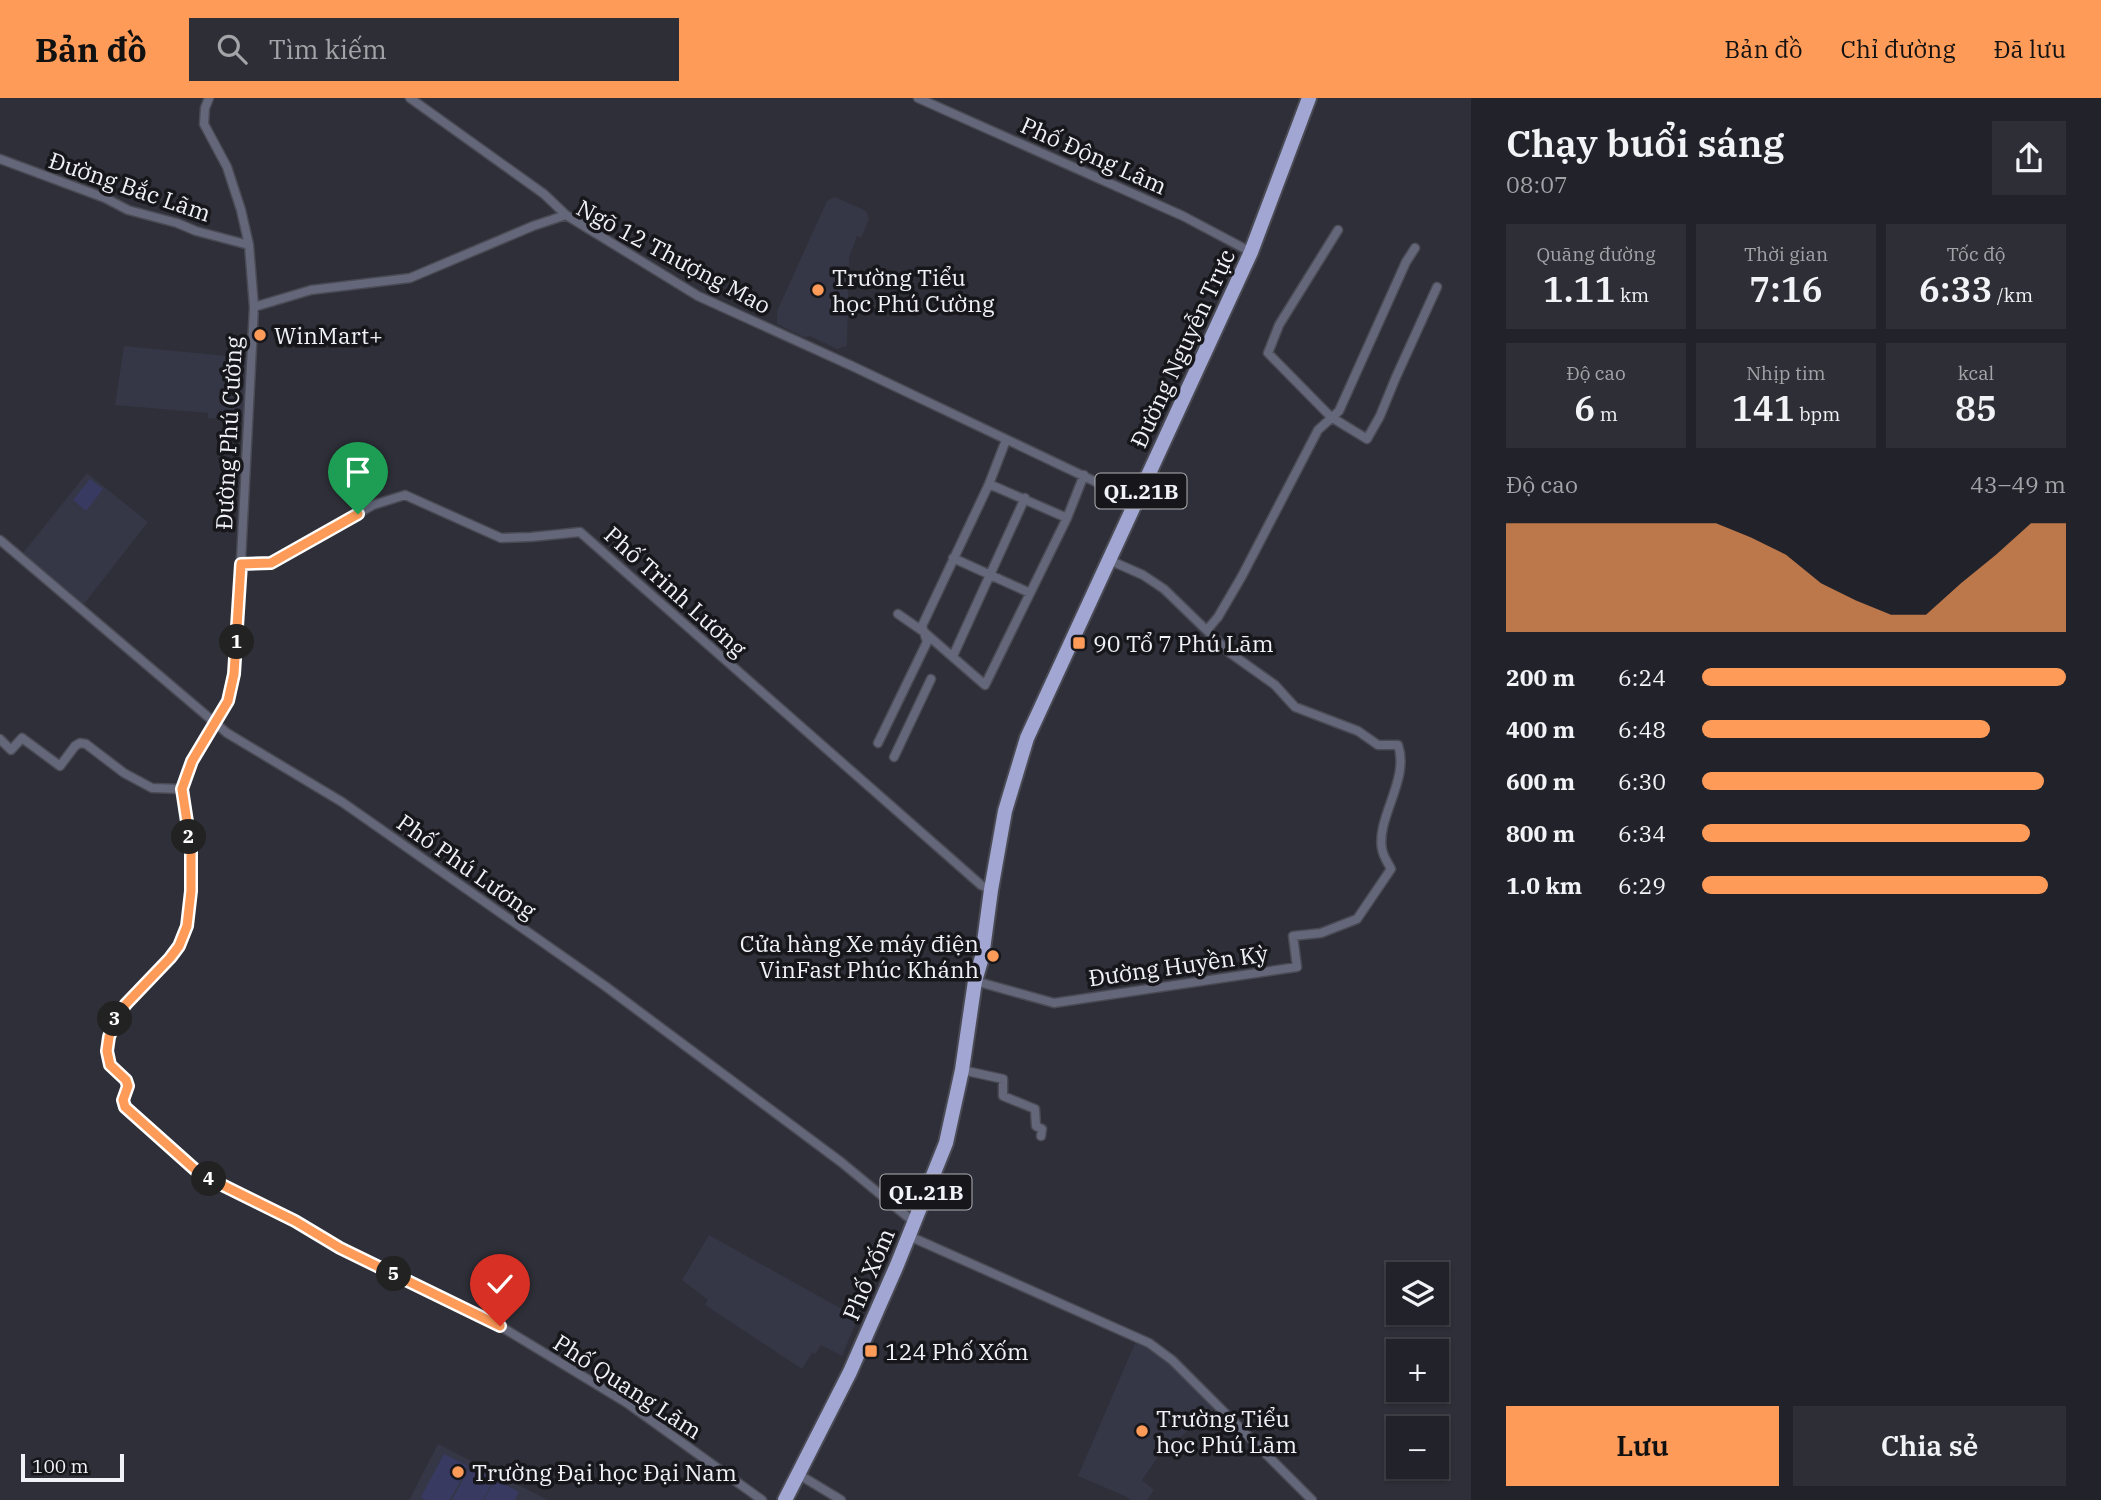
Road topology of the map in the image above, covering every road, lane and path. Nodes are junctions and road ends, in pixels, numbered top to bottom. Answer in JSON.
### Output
{"nodes":[{"id":1,"x":209,"y":98,"type":"edge"},
{"id":2,"x":410,"y":98,"type":"edge"},
{"id":3,"x":918,"y":98,"type":"edge"},
{"id":4,"x":1309,"y":98,"type":"edge"},
{"id":5,"x":0,"y":159,"type":"edge"},
{"id":6,"x":566,"y":215,"type":"junction"},
{"id":7,"x":1338,"y":230,"type":"dead end"},
{"id":8,"x":249,"y":245,"type":"junction"},
{"id":9,"x":1415,"y":248,"type":"dead end"},
{"id":10,"x":1251,"y":252,"type":"junction"},
{"id":11,"x":1437,"y":287,"type":"dead end"},
{"id":12,"x":254,"y":307,"type":"junction"},
{"id":13,"x":1331,"y":417,"type":"junction"},
{"id":14,"x":1006,"y":440,"type":"junction"},
{"id":15,"x":1084,"y":475,"type":"junction"},
{"id":16,"x":989,"y":484,"type":"junction"},
{"id":17,"x":1025,"y":498,"type":"junction"},
{"id":18,"x":1136,"y":501,"type":"junction"},
{"id":19,"x":1067,"y":518,"type":"junction"},
{"id":20,"x":0,"y":540,"type":"edge"},
{"id":21,"x":953,"y":558,"type":"junction"},
{"id":22,"x":1109,"y":560,"type":"junction"},
{"id":23,"x":241,"y":564,"type":"junction"},
{"id":24,"x":990,"y":575,"type":"junction"},
{"id":25,"x":1030,"y":593,"type":"junction"},
{"id":26,"x":898,"y":614,"type":"dead end"},
{"id":27,"x":1207,"y":630,"type":"junction"},
{"id":28,"x":924,"y":632,"type":"junction"},
{"id":29,"x":953,"y":656,"type":"junction"},
{"id":30,"x":932,"y":679,"type":"dead end"},
{"id":31,"x":216,"y":723,"type":"junction"},
{"id":32,"x":0,"y":739,"type":"edge"},
{"id":33,"x":878,"y":743,"type":"dead end"},
{"id":34,"x":894,"y":757,"type":"dead end"},
{"id":35,"x":182,"y":789,"type":"junction"},
{"id":36,"x":991,"y":890,"type":"junction"},
{"id":37,"x":975,"y":981,"type":"junction"},
{"id":38,"x":962,"y":1070,"type":"junction"},
{"id":39,"x":1041,"y":1136,"type":"dead end"},
{"id":40,"x":912,"y":1230,"type":"junction"},
{"id":41,"x":798,"y":1474,"type":"junction"},
{"id":42,"x":762,"y":1500,"type":"edge"},
{"id":43,"x":786,"y":1500,"type":"edge"},
{"id":44,"x":841,"y":1500,"type":"edge"},
{"id":45,"x":1312,"y":1500,"type":"edge"}],
"edges":[{"from":1,"to":8,"type":"street","name":"Đường Phú Cường"},
{"from":2,"to":6,"type":"street"},
{"from":3,"to":10,"type":"street","name":"Phố Động Lãm"},
{"from":4,"to":10,"type":"highway","name":"Đường Nguyễn Trực","number":"QL.21B"},
{"from":5,"to":8,"type":"street","name":"Đường Bắc Lãm"},
{"from":6,"to":12,"type":"street","name":"Ngõ 12 Thượng Mao"},
{"from":6,"to":14,"type":"street","name":"Ngõ 12 Thượng Mao"},
{"from":7,"to":13,"type":"street"},
{"from":8,"to":12,"type":"street","name":"Đường Phú Cường"},
{"from":9,"to":13,"type":"street"},
{"from":10,"to":18,"type":"highway","name":"Đường Nguyễn Trực","number":"QL.21B"},
{"from":11,"to":13,"type":"street"},
{"from":12,"to":23,"type":"street","name":"Đường Phú Cường"},
{"from":13,"to":27,"type":"street"},
{"from":14,"to":15,"type":"street","name":"Ngõ 12 Thượng Mao"},
{"from":14,"to":16,"type":"street"},
{"from":15,"to":18,"type":"street","name":"Ngõ 12 Thượng Mao"},
{"from":15,"to":19,"type":"street"},
{"from":16,"to":17,"type":"street"},
{"from":16,"to":21,"type":"street"},
{"from":17,"to":19,"type":"street"},
{"from":17,"to":24,"type":"street"},
{"from":18,"to":22,"type":"highway","name":"Đường Nguyễn Trực","number":"QL.21B"},
{"from":19,"to":25,"type":"street"},
{"from":20,"to":31,"type":"street","name":"Phố Phú Lương"},
{"from":21,"to":24,"type":"street"},
{"from":21,"to":28,"type":"street"},
{"from":22,"to":27,"type":"street","name":"Đường Huyền Kỳ"},
{"from":22,"to":36,"type":"highway","name":"Đường Nguyễn Trực","number":"QL.21B"},
{"from":23,"to":31,"type":"street","name":"Đường Phú Cường"},
{"from":23,"to":36,"type":"street","name":"Phố Trinh Lương"},
{"from":24,"to":25,"type":"street"},
{"from":24,"to":29,"type":"street"},
{"from":25,"to":29,"type":"street"},
{"from":26,"to":28,"type":"street"},
{"from":27,"to":37,"type":"street","name":"Đường Huyền Kỳ"},
{"from":28,"to":29,"type":"street"},
{"from":28,"to":33,"type":"street"},
{"from":30,"to":34,"type":"street"},
{"from":31,"to":35,"type":"street","name":"Đường Phú Cường"},
{"from":31,"to":40,"type":"street","name":"Phố Phú Lương"},
{"from":32,"to":35,"type":"street"},
{"from":35,"to":42,"type":"street","name":"Phố Quang Lãm"},
{"from":36,"to":37,"type":"highway","name":"Phố Xốm","number":"QL.21B"},
{"from":37,"to":38,"type":"highway","name":"Phố Xốm","number":"QL.21B"},
{"from":38,"to":39,"type":"street"},
{"from":38,"to":40,"type":"highway","name":"Phố Xốm","number":"QL.21B"},
{"from":40,"to":41,"type":"highway","name":"Phố Xốm","number":"QL.21B"},
{"from":40,"to":45,"type":"street","name":"Phố Phú Lương"},
{"from":41,"to":43,"type":"highway","name":"Phố Xốm","number":"QL.21B"},
{"from":41,"to":44,"type":"street"}]}
